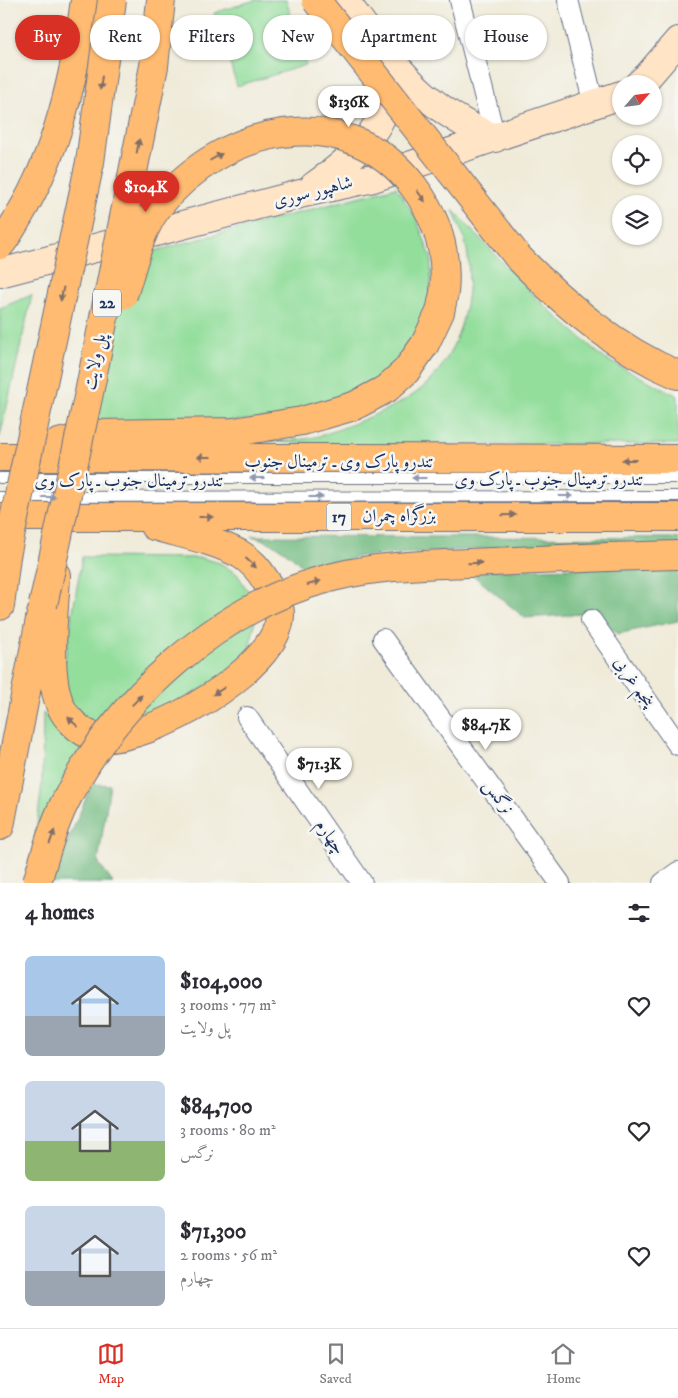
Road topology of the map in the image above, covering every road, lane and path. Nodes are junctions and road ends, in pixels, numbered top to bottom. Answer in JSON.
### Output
{"nodes":[{"id":1,"x":84,"y":0,"type":"edge"},
{"id":2,"x":112,"y":0,"type":"edge"},
{"id":3,"x":161,"y":0,"type":"edge"},
{"id":4,"x":316,"y":0,"type":"edge"},
{"id":5,"x":344,"y":0,"type":"edge"},
{"id":6,"x":460,"y":0,"type":"edge"},
{"id":7,"x":568,"y":0,"type":"edge"},
{"id":8,"x":355,"y":15,"type":"edge"},
{"id":9,"x":678,"y":41,"type":"edge"},
{"id":10,"x":384,"y":60,"type":"edge"},
{"id":11,"x":386,"y":60,"type":"edge"},
{"id":12,"x":391,"y":60,"type":"edge"},
{"id":13,"x":649,"y":75,"type":"edge"},
{"id":14,"x":612,"y":98,"type":"edge"},
{"id":15,"x":594,"y":105,"type":"junction"},
{"id":16,"x":495,"y":138,"type":"junction"},
{"id":17,"x":357,"y":153,"type":"junction"},
{"id":18,"x":404,"y":168,"type":"junction"},
{"id":19,"x":373,"y":178,"type":"junction"},
{"id":20,"x":304,"y":193,"type":"junction"},
{"id":21,"x":0,"y":245,"type":"edge"},
{"id":22,"x":0,"y":273,"type":"edge"},
{"id":23,"x":678,"y":375,"type":"edge"},
{"id":24,"x":89,"y":393,"type":"junction"},
{"id":25,"x":678,"y":459,"type":"edge"},
{"id":26,"x":3,"y":464,"type":"edge"},
{"id":27,"x":678,"y":478,"type":"edge"},
{"id":28,"x":678,"y":496,"type":"edge"},
{"id":29,"x":0,"y":497,"type":"edge"},
{"id":30,"x":0,"y":516,"type":"edge"},
{"id":31,"x":124,"y":516,"type":"junction"},
{"id":32,"x":678,"y":517,"type":"edge"},
{"id":33,"x":58,"y":541,"type":"junction"},
{"id":34,"x":678,"y":555,"type":"edge"},
{"id":35,"x":3,"y":561,"type":"edge"},
{"id":36,"x":0,"y":606,"type":"edge"},
{"id":37,"x":591,"y":620,"type":"dead end"},
{"id":38,"x":383,"y":639,"type":"dead end"},
{"id":39,"x":247,"y":717,"type":"dead end"},
{"id":40,"x":678,"y":745,"type":"edge"},
{"id":41,"x":0,"y":826,"type":"edge"},
{"id":42,"x":678,"y":872,"type":"edge"},
{"id":43,"x":37,"y":883,"type":"edge"},
{"id":44,"x":362,"y":883,"type":"edge"},
{"id":45,"x":560,"y":883,"type":"edge"},
{"id":46,"x":663,"y":883,"type":"edge"}],
"edges":[{"from":1,"to":21,"type":"highway"},
{"from":2,"to":35,"type":"highway","one_way":true,"bridge":true},
{"from":24,"to":3,"type":"highway","name":"پل ولایت","number":"22","one_way":true,"bridge":true},
{"from":4,"to":23,"type":"highway","bridge":true},
{"from":5,"to":8,"type":"street"},
{"from":6,"to":16,"type":"street"},
{"from":7,"to":15,"type":"street"},
{"from":9,"to":13,"type":"street"},
{"from":10,"to":17,"type":"street"},
{"from":11,"to":18,"type":"street"},
{"from":12,"to":16,"type":"street"},
{"from":14,"to":15,"type":"street","name":"شاهپور سوری"},
{"from":15,"to":16,"type":"street","name":"شاهپور سوری"},
{"from":16,"to":18,"type":"street","name":"شاهپور سوری"},
{"from":17,"to":19,"type":"street"},
{"from":17,"to":20,"type":"street"},
{"from":18,"to":19,"type":"street","name":"شاهپور سوری"},
{"from":19,"to":20,"type":"street","name":"شاهپور سوری"},
{"from":20,"to":22,"type":"street","name":"شاهپور سوری"},
{"from":24,"to":26,"type":"highway","one_way":true,"bridge":true},
{"from":24,"to":33,"type":"highway","name":"پل ولایت","number":"22","bridge":true},
{"from":25,"to":26,"type":"highway","one_way":true},
{"from":27,"to":26,"type":"lane","name":"تندرو پارک وی ـ ترمینال جنوب","one_way":true},
{"from":29,"to":28,"type":"lane","name":"تندرو ترمینال جنوب ـ پارک وی","one_way":true},
{"from":30,"to":31,"type":"highway","name":"بزرگراه چمران","number":"17"},
{"from":31,"to":32,"type":"highway","name":"بزرگراه چمران","number":"17","one_way":true},
{"from":31,"to":33,"type":"highway","one_way":true},
{"from":33,"to":41,"type":"highway","name":"پل ولایت","number":"22","bridge":true},
{"from":43,"to":34,"type":"highway","one_way":true,"bridge":true},
{"from":35,"to":36,"type":"highway"},
{"from":37,"to":40,"type":"street","name":"پنجم غربی"},
{"from":38,"to":45,"type":"street","name":"نرگس"},
{"from":39,"to":44,"type":"street","name":"چهارم"},
{"from":42,"to":46,"type":"street"}]}
